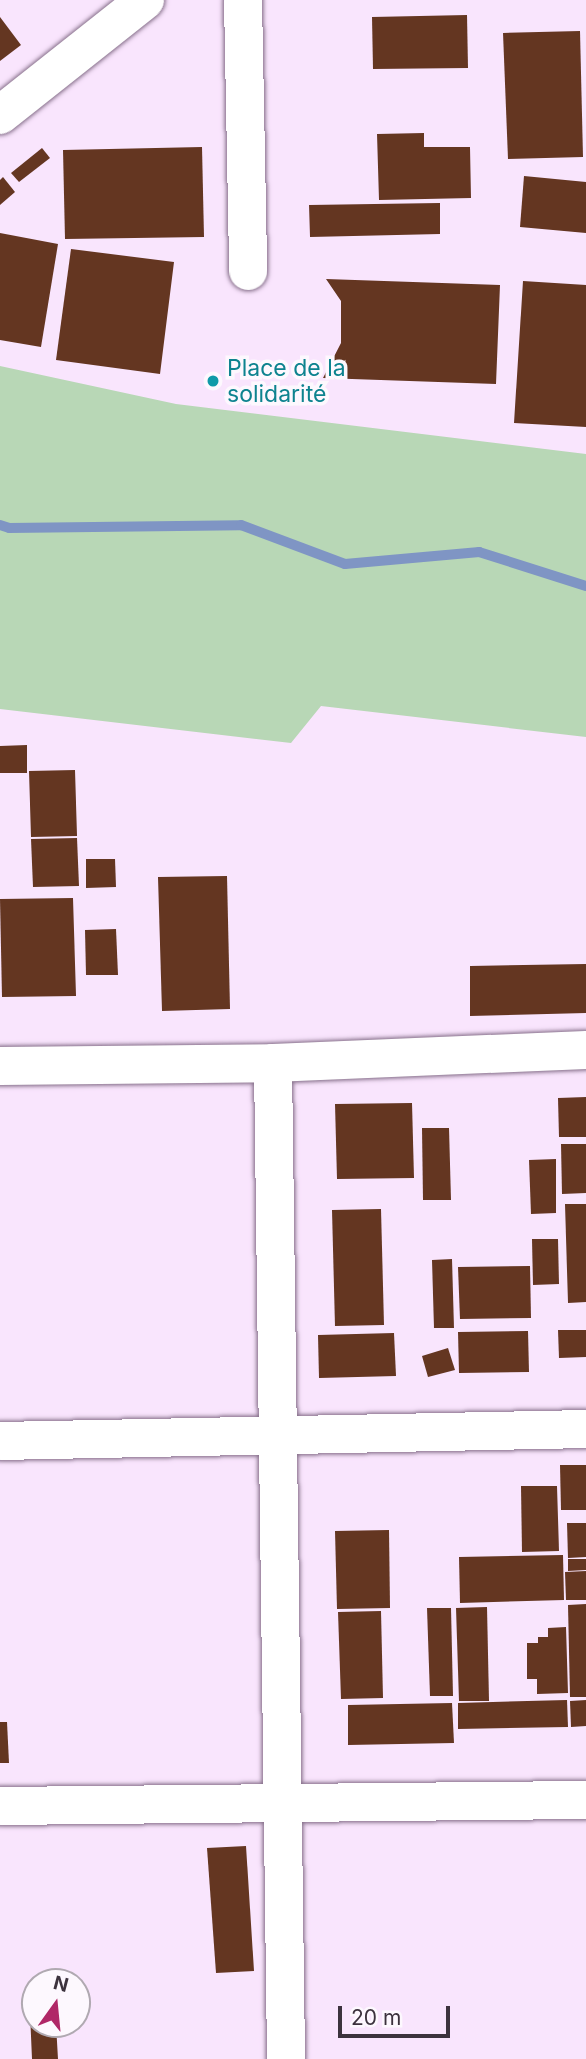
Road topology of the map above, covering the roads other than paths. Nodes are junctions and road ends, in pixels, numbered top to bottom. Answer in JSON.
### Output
{"nodes":[{"id":1,"x":145,"y":0,"type":"edge"},
{"id":2,"x":243,"y":0,"type":"edge"},
{"id":3,"x":0,"y":115,"type":"edge"},
{"id":4,"x":248,"y":271,"type":"dead end"},
{"id":5,"x":586,"y":1050,"type":"edge"},
{"id":6,"x":273,"y":1063,"type":"junction"},
{"id":7,"x":0,"y":1066,"type":"edge"},
{"id":8,"x":586,"y":1429,"type":"edge"},
{"id":9,"x":276,"y":1437,"type":"junction"},
{"id":10,"x":0,"y":1441,"type":"edge"},
{"id":11,"x":586,"y":1800,"type":"edge"},
{"id":12,"x":284,"y":1804,"type":"junction"},
{"id":13,"x":0,"y":1806,"type":"edge"},
{"id":14,"x":286,"y":2059,"type":"edge"}],
"edges":[{"from":1,"to":3,"type":"street"},
{"from":2,"to":4,"type":"street"},
{"from":5,"to":6,"type":"street"},
{"from":6,"to":7,"type":"street"},
{"from":6,"to":9,"type":"street"},
{"from":8,"to":9,"type":"street"},
{"from":9,"to":10,"type":"street"},
{"from":9,"to":12,"type":"street"},
{"from":11,"to":12,"type":"street"},
{"from":12,"to":13,"type":"street"},
{"from":12,"to":14,"type":"street"}]}
